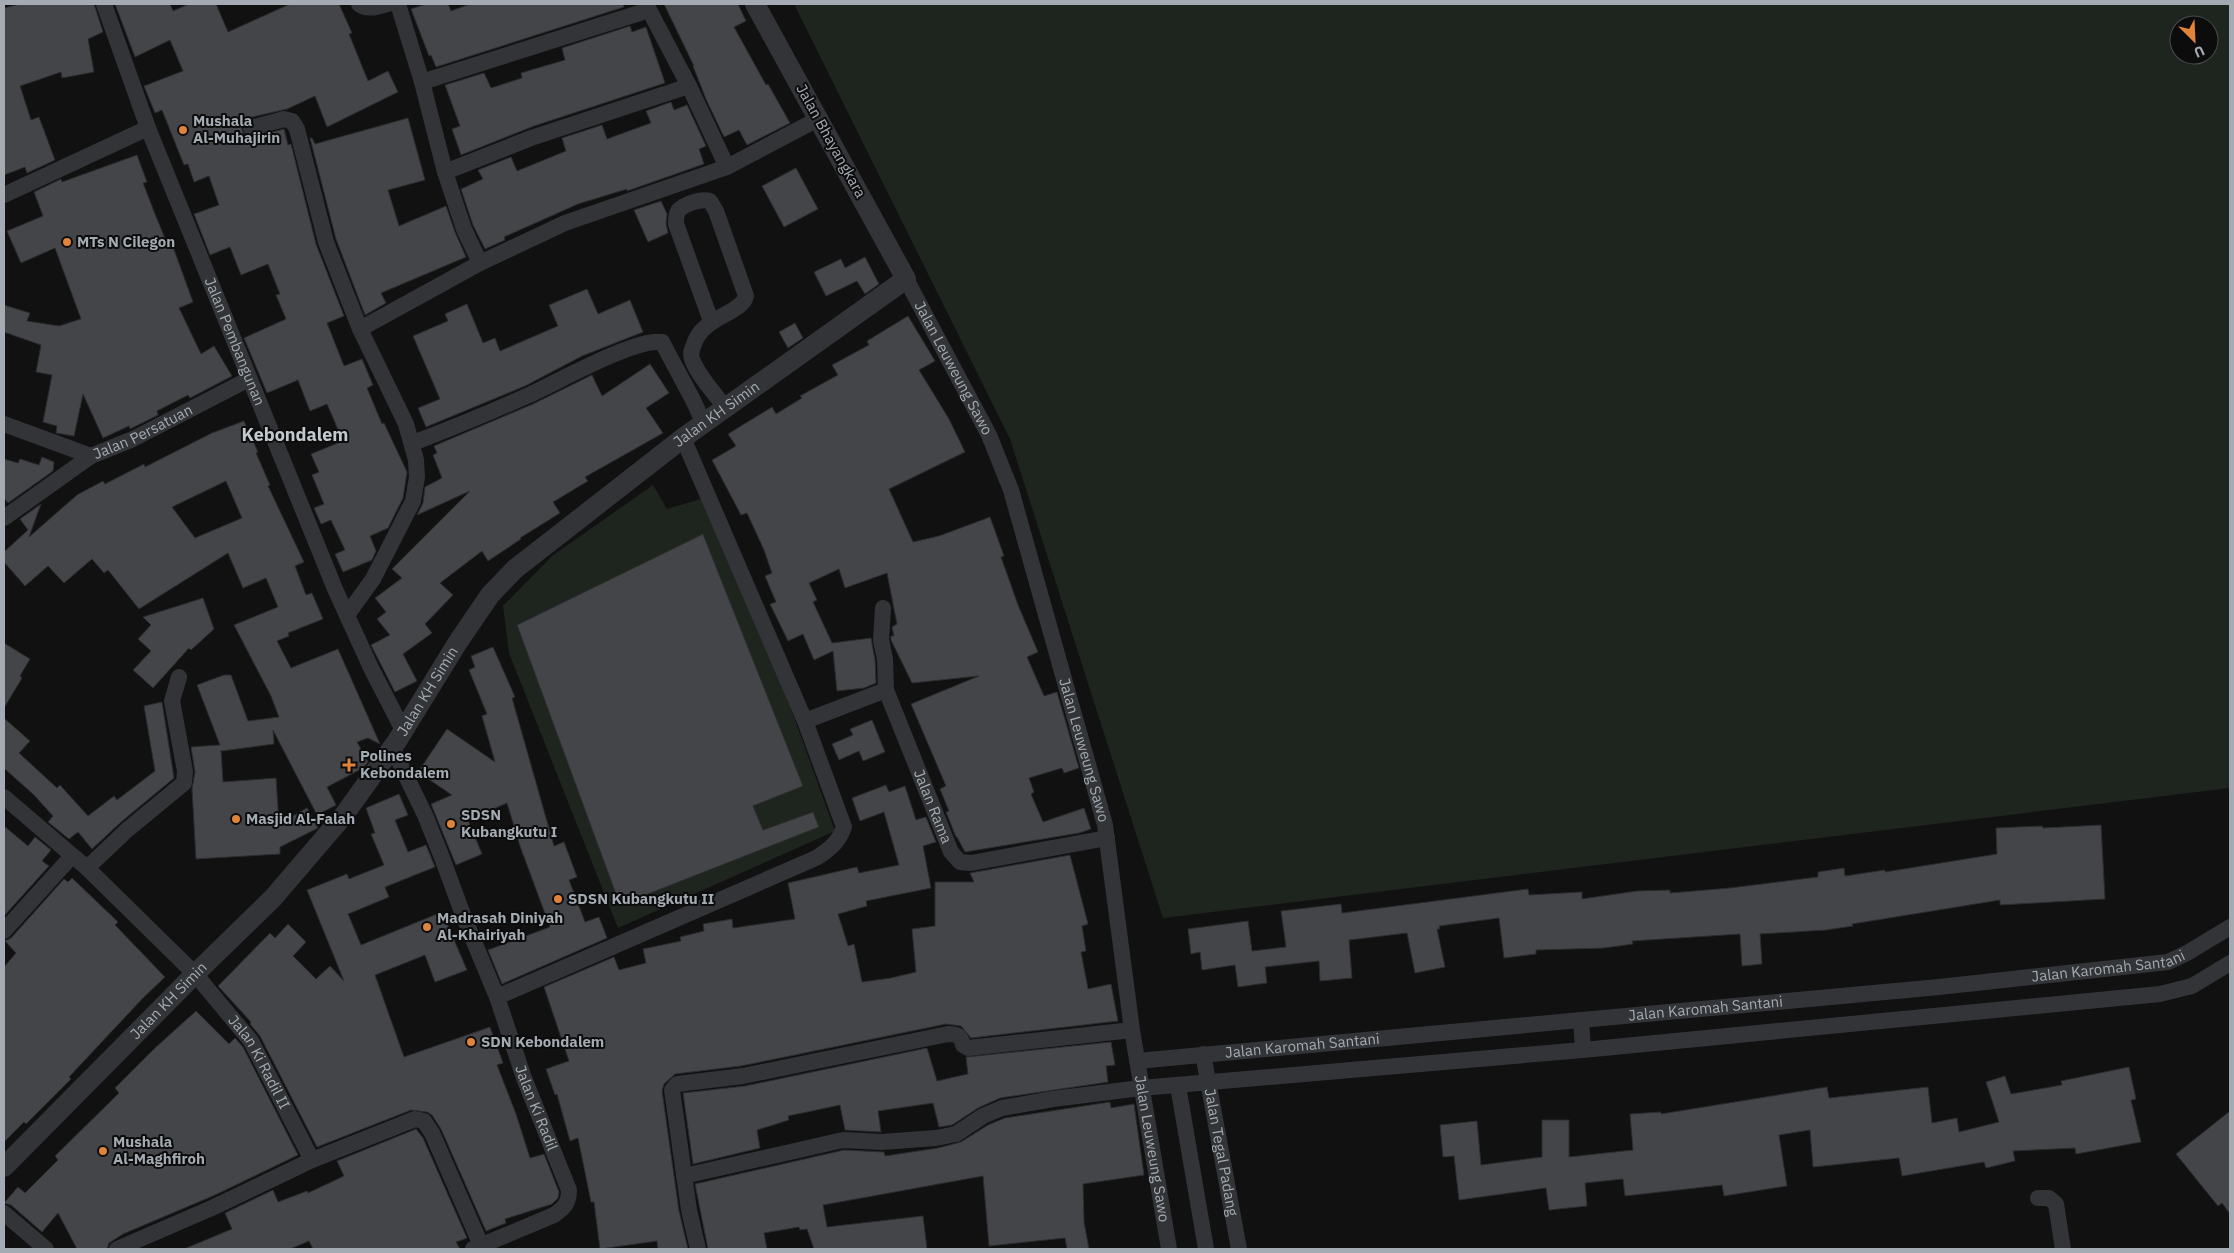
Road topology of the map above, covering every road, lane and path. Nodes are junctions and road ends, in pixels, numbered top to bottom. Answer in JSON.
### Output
{"nodes":[{"id":1,"x":104,"y":4,"type":"edge"},
{"id":2,"x":360,"y":4,"type":"edge"},
{"id":3,"x":388,"y":4,"type":"edge"},
{"id":4,"x":398,"y":4,"type":"edge"},
{"id":5,"x":755,"y":4,"type":"edge"},
{"id":6,"x":648,"y":7,"type":"edge"},
{"id":7,"x":422,"y":82,"type":"junction"},
{"id":8,"x":689,"y":86,"type":"junction"},
{"id":9,"x":820,"y":118,"type":"junction"},
{"id":10,"x":148,"y":128,"type":"junction"},
{"id":11,"x":251,"y":128,"type":"dead end"},
{"id":12,"x":727,"y":167,"type":"junction"},
{"id":13,"x":445,"y":172,"type":"junction"},
{"id":14,"x":4,"y":195,"type":"edge"},
{"id":15,"x":480,"y":263,"type":"junction"},
{"id":16,"x":906,"y":279,"type":"junction"},
{"id":17,"x":711,"y":321,"type":"junction"},
{"id":18,"x":360,"y":329,"type":"junction"},
{"id":19,"x":249,"y":379,"type":"junction"},
{"id":20,"x":725,"y":408,"type":"junction"},
{"id":21,"x":4,"y":424,"type":"edge"},
{"id":22,"x":704,"y":424,"type":"junction"},
{"id":23,"x":683,"y":438,"type":"junction"},
{"id":24,"x":413,"y":443,"type":"junction"},
{"id":25,"x":91,"y":456,"type":"junction"},
{"id":26,"x":4,"y":518,"type":"edge"},
{"id":27,"x":883,"y":608,"type":"dead end"},
{"id":28,"x":347,"y":615,"type":"junction"},
{"id":29,"x":179,"y":677,"type":"dead end"},
{"id":30,"x":886,"y":690,"type":"junction"},
{"id":31,"x":805,"y":722,"type":"junction"},
{"id":32,"x":403,"y":730,"type":"junction"},
{"id":33,"x":392,"y":748,"type":"junction"},
{"id":34,"x":4,"y":797,"type":"edge"},
{"id":35,"x":1107,"y":838,"type":"junction"},
{"id":36,"x":72,"y":856,"type":"junction"},
{"id":37,"x":87,"y":868,"type":"junction"},
{"id":38,"x":2230,"y":927,"type":"edge"},
{"id":39,"x":4,"y":931,"type":"edge"},
{"id":40,"x":2228,"y":968,"type":"edge"},
{"id":41,"x":195,"y":974,"type":"junction"},
{"id":42,"x":1939,"y":987,"type":"junction"},
{"id":43,"x":497,"y":997,"type":"junction"},
{"id":44,"x":1942,"y":1015,"type":"junction"},
{"id":45,"x":1581,"y":1020,"type":"junction"},
{"id":46,"x":1132,"y":1030,"type":"junction"},
{"id":47,"x":1583,"y":1050,"type":"junction"},
{"id":48,"x":1203,"y":1054,"type":"junction"},
{"id":49,"x":1138,"y":1061,"type":"junction"},
{"id":50,"x":1209,"y":1083,"type":"junction"},
{"id":51,"x":1178,"y":1086,"type":"junction"},
{"id":52,"x":1141,"y":1088,"type":"junction"},
{"id":53,"x":312,"y":1160,"type":"junction"},
{"id":54,"x":4,"y":1167,"type":"edge"},
{"id":55,"x":684,"y":1176,"type":"junction"},
{"id":56,"x":2038,"y":1198,"type":"dead end"},
{"id":57,"x":4,"y":1213,"type":"edge"},
{"id":58,"x":477,"y":1247,"type":"edge"},
{"id":59,"x":46,"y":1249,"type":"edge"},
{"id":60,"x":117,"y":1249,"type":"edge"},
{"id":61,"x":698,"y":1249,"type":"edge"},
{"id":62,"x":1169,"y":1249,"type":"edge"},
{"id":63,"x":1206,"y":1249,"type":"edge"},
{"id":64,"x":1239,"y":1249,"type":"edge"},
{"id":65,"x":2063,"y":1249,"type":"edge"}],
"edges":[{"from":1,"to":10,"type":"street","name":"Jalan Pembangunan"},
{"from":2,"to":3,"type":"street"},
{"from":4,"to":7,"type":"street"},
{"from":5,"to":9,"type":"street","name":"Jalan Bhayangkara"},
{"from":6,"to":7,"type":"street"},
{"from":6,"to":8,"type":"street"},
{"from":7,"to":13,"type":"street"},
{"from":8,"to":12,"type":"street"},
{"from":8,"to":13,"type":"street"},
{"from":9,"to":12,"type":"street"},
{"from":9,"to":16,"type":"street","name":"Jalan Bhayangkara"},
{"from":10,"to":14,"type":"street"},
{"from":10,"to":19,"type":"street","name":"Jalan Pembangunan"},
{"from":11,"to":18,"type":"street"},
{"from":12,"to":15,"type":"street"},
{"from":13,"to":15,"type":"street"},
{"from":15,"to":18,"type":"street"},
{"from":16,"to":20,"type":"street","name":"Jalan KH Simin"},
{"from":16,"to":35,"type":"street","name":"Jalan Leuweung Sawo"},
{"from":17,"to":17,"type":"street"},
{"from":17,"to":20,"type":"street"},
{"from":18,"to":24,"type":"street"},
{"from":19,"to":25,"type":"street","name":"Jalan Persatuan"},
{"from":19,"to":28,"type":"street","name":"Jalan Pembangunan"},
{"from":20,"to":22,"type":"street","name":"Jalan KH Simin"},
{"from":21,"to":25,"type":"street","name":"Jalan Persatuan"},
{"from":22,"to":23,"type":"street","name":"Jalan KH Simin"},
{"from":22,"to":24,"type":"street"},
{"from":23,"to":31,"type":"street"},
{"from":23,"to":32,"type":"street","name":"Jalan KH Simin"},
{"from":24,"to":28,"type":"street"},
{"from":25,"to":26,"type":"street"},
{"from":27,"to":30,"type":"street"},
{"from":28,"to":32,"type":"street","name":"Jalan Pembangunan"},
{"from":29,"to":37,"type":"street"},
{"from":30,"to":31,"type":"street"},
{"from":30,"to":35,"type":"street","name":"Jalan Rama"},
{"from":31,"to":43,"type":"street"},
{"from":32,"to":33,"type":"street","name":"Jalan KH Simin"},
{"from":33,"to":41,"type":"street","name":"Jalan KH Simin"},
{"from":33,"to":43,"type":"street","name":"Jalan Ki Radil"},
{"from":34,"to":36,"type":"street","name":"Jalan Ki Radil II"},
{"from":35,"to":46,"type":"street","name":"Jalan Leuweung Sawo"},
{"from":36,"to":37,"type":"street","name":"Jalan Ki Radil II"},
{"from":36,"to":39,"type":"street"},
{"from":37,"to":41,"type":"street","name":"Jalan Ki Radil II"},
{"from":38,"to":42,"type":"street","name":"Jalan Karomah Santani"},
{"from":40,"to":44,"type":"street","name":"Jalan Karomah Santani"},
{"from":41,"to":53,"type":"street","name":"Jalan Ki Radil II"},
{"from":41,"to":54,"type":"street","name":"Jalan KH Simin"},
{"from":42,"to":44,"type":"street"},
{"from":42,"to":45,"type":"street","name":"Jalan Karomah Santani"},
{"from":43,"to":58,"type":"street","name":"Jalan Ki Radil"},
{"from":44,"to":47,"type":"street","name":"Jalan Karomah Santani"},
{"from":45,"to":47,"type":"street"},
{"from":45,"to":48,"type":"street","name":"Jalan Karomah Santani"},
{"from":46,"to":49,"type":"street","name":"Jalan Leuweung Sawo"},
{"from":46,"to":55,"type":"street"},
{"from":47,"to":50,"type":"street","name":"Jalan Karomah Santani"},
{"from":48,"to":49,"type":"street","name":"Jalan Karomah Santani"},
{"from":48,"to":50,"type":"street","name":"Jalan Tegal Padang"},
{"from":49,"to":52,"type":"street","name":"Jalan Leuweung Sawo"},
{"from":50,"to":51,"type":"street","name":"Jalan Karomah Santani"},
{"from":50,"to":64,"type":"street","name":"Jalan Tegal Padang"},
{"from":51,"to":52,"type":"street","name":"Jalan Karomah Santani"},
{"from":51,"to":63,"type":"street","name":"Jalan Tegal Padang"},
{"from":52,"to":55,"type":"street","name":"Jalan Karomah Santani"},
{"from":52,"to":62,"type":"street","name":"Jalan Leuweung Sawo"},
{"from":53,"to":58,"type":"street"},
{"from":53,"to":60,"type":"street"},
{"from":55,"to":61,"type":"street"},
{"from":56,"to":65,"type":"street"},
{"from":57,"to":59,"type":"street"}]}
